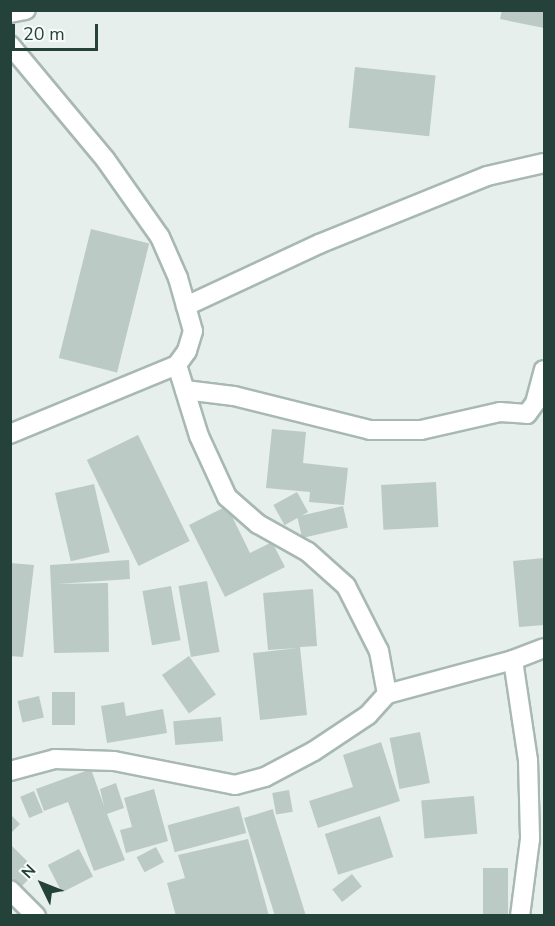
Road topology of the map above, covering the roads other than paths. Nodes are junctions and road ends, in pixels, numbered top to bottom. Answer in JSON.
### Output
{"nodes":[{"id":1,"x":26,"y":10,"type":"edge"},
{"id":2,"x":10,"y":13,"type":"edge"},
{"id":3,"x":10,"y":45,"type":"edge"},
{"id":4,"x":544,"y":163,"type":"edge"},
{"id":5,"x":186,"y":306,"type":"junction"},
{"id":6,"x":177,"y":365,"type":"junction"},
{"id":7,"x":544,"y":370,"type":"edge"},
{"id":8,"x":185,"y":390,"type":"junction"},
{"id":9,"x":540,"y":404,"type":"edge"},
{"id":10,"x":10,"y":434,"type":"edge"},
{"id":11,"x":544,"y":648,"type":"edge"},
{"id":12,"x":513,"y":660,"type":"junction"},
{"id":13,"x":387,"y":694,"type":"junction"},
{"id":14,"x":10,"y":771,"type":"edge"},
{"id":15,"x":10,"y":890,"type":"edge"},
{"id":16,"x":36,"y":915,"type":"edge"},
{"id":17,"x":520,"y":915,"type":"edge"}],
"edges":[{"from":1,"to":2,"type":"street"},
{"from":3,"to":5,"type":"street"},
{"from":4,"to":5,"type":"street"},
{"from":5,"to":6,"type":"street"},
{"from":6,"to":8,"type":"street"},
{"from":6,"to":10,"type":"street"},
{"from":7,"to":9,"type":"street"},
{"from":8,"to":9,"type":"street"},
{"from":8,"to":13,"type":"street"},
{"from":11,"to":12,"type":"street"},
{"from":12,"to":13,"type":"street"},
{"from":12,"to":17,"type":"street"},
{"from":13,"to":14,"type":"street"},
{"from":15,"to":16,"type":"street"}]}
